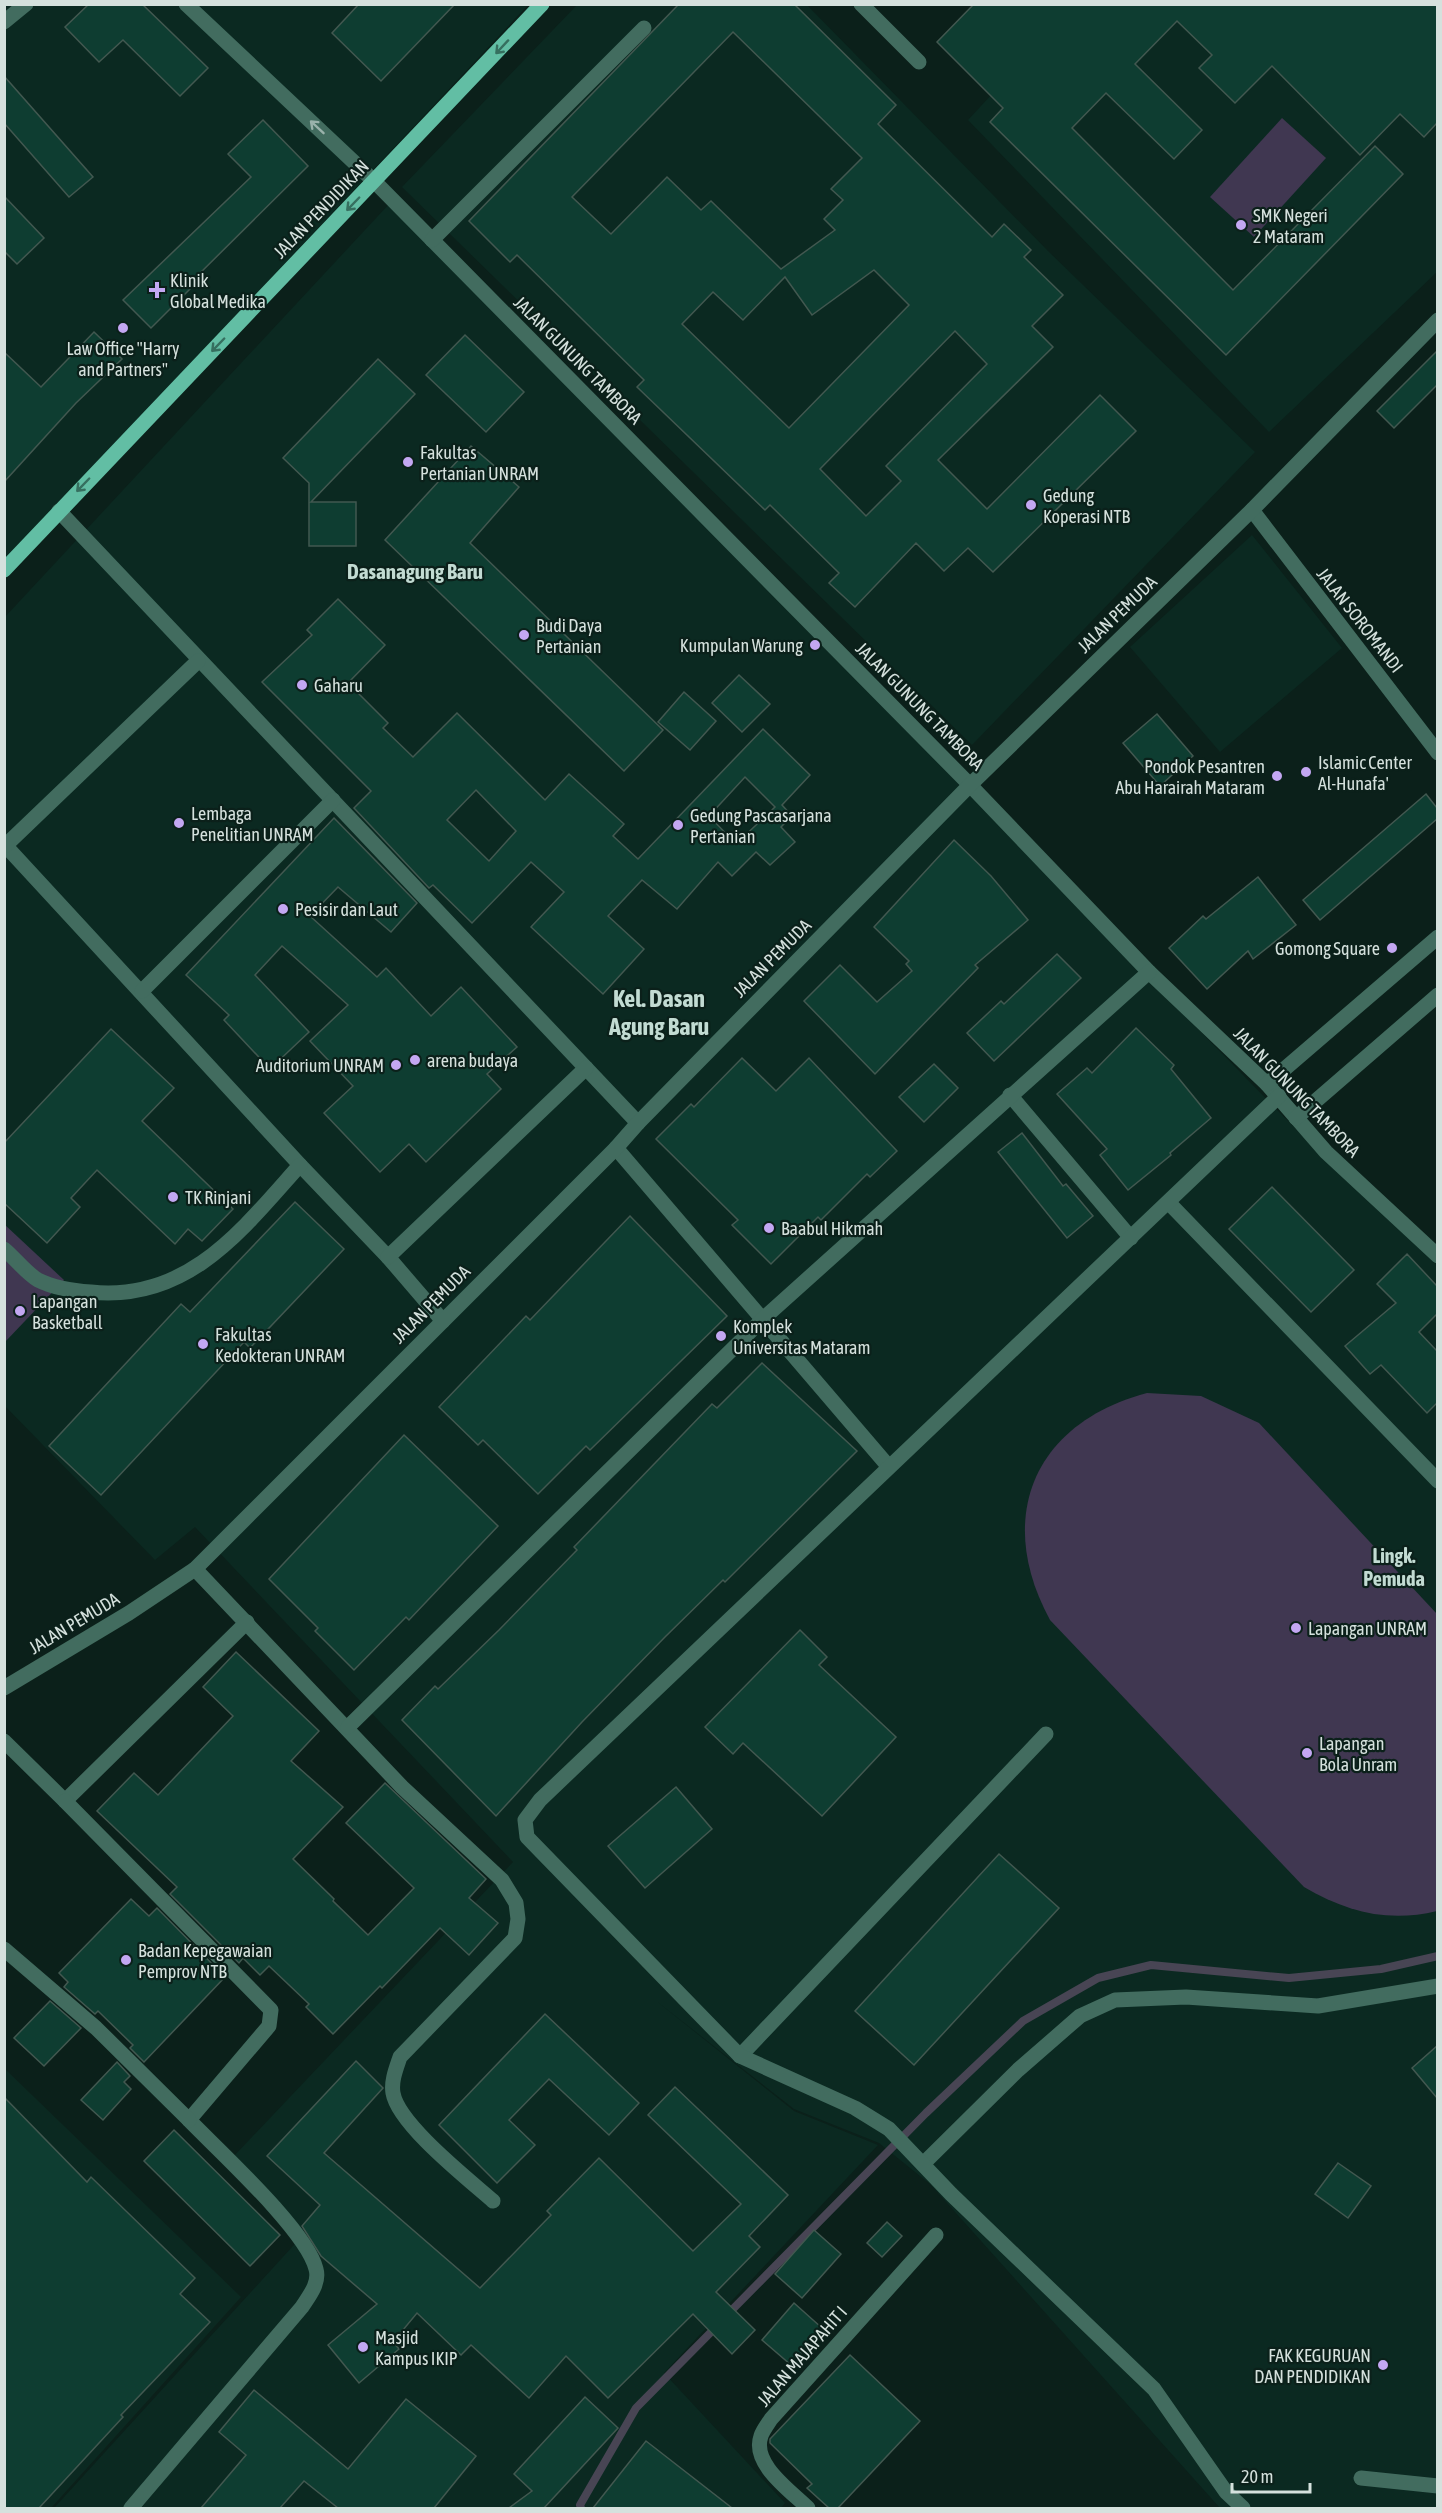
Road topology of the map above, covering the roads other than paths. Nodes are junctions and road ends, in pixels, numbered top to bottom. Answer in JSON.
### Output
{"nodes":[{"id":1,"x":26,"y":4,"type":"edge"},
{"id":2,"x":186,"y":4,"type":"edge"},
{"id":3,"x":542,"y":4,"type":"edge"},
{"id":4,"x":861,"y":4,"type":"edge"},
{"id":5,"x":4,"y":22,"type":"edge"},
{"id":6,"x":644,"y":28,"type":"dead end"},
{"id":7,"x":919,"y":62,"type":"dead end"},
{"id":8,"x":375,"y":182,"type":"junction"},
{"id":9,"x":432,"y":240,"type":"junction"},
{"id":10,"x":1437,"y":320,"type":"edge"},
{"id":11,"x":1252,"y":510,"type":"junction"},
{"id":12,"x":59,"y":511,"type":"junction"},
{"id":13,"x":4,"y":570,"type":"edge"},
{"id":14,"x":198,"y":661,"type":"junction"},
{"id":15,"x":1437,"y":753,"type":"edge"},
{"id":16,"x":970,"y":785,"type":"junction"},
{"id":17,"x":333,"y":800,"type":"junction"},
{"id":18,"x":5,"y":844,"type":"edge"},
{"id":19,"x":1437,"y":937,"type":"edge"},
{"id":20,"x":1149,"y":972,"type":"junction"},
{"id":21,"x":142,"y":991,"type":"junction"},
{"id":22,"x":1437,"y":995,"type":"edge"},
{"id":23,"x":586,"y":1068,"type":"junction"},
{"id":24,"x":1267,"y":1084,"type":"junction"},
{"id":25,"x":1010,"y":1095,"type":"junction"},
{"id":26,"x":1279,"y":1096,"type":"junction"},
{"id":27,"x":1296,"y":1118,"type":"junction"},
{"id":28,"x":638,"y":1123,"type":"junction"},
{"id":29,"x":616,"y":1148,"type":"junction"},
{"id":30,"x":300,"y":1166,"type":"junction"},
{"id":31,"x":1169,"y":1203,"type":"junction"},
{"id":32,"x":1131,"y":1238,"type":"junction"},
{"id":33,"x":4,"y":1249,"type":"edge"},
{"id":34,"x":1437,"y":1256,"type":"edge"},
{"id":35,"x":388,"y":1257,"type":"junction"},
{"id":36,"x":764,"y":1318,"type":"junction"},
{"id":37,"x":442,"y":1321,"type":"junction"},
{"id":38,"x":890,"y":1467,"type":"junction"},
{"id":39,"x":1437,"y":1481,"type":"edge"},
{"id":40,"x":195,"y":1569,"type":"junction"},
{"id":41,"x":247,"y":1623,"type":"junction"},
{"id":42,"x":4,"y":1688,"type":"edge"},
{"id":43,"x":348,"y":1727,"type":"junction"},
{"id":44,"x":1046,"y":1734,"type":"dead end"},
{"id":45,"x":4,"y":1741,"type":"edge"},
{"id":46,"x":65,"y":1801,"type":"junction"},
{"id":47,"x":4,"y":1949,"type":"edge"},
{"id":48,"x":1437,"y":1986,"type":"edge"},
{"id":49,"x":740,"y":2056,"type":"junction"},
{"id":50,"x":189,"y":2120,"type":"junction"},
{"id":51,"x":923,"y":2164,"type":"junction"},
{"id":52,"x":493,"y":2201,"type":"dead end"},
{"id":53,"x":936,"y":2235,"type":"dead end"},
{"id":54,"x":1361,"y":2478,"type":"dead end"},
{"id":55,"x":1437,"y":2486,"type":"edge"},
{"id":56,"x":131,"y":2508,"type":"edge"},
{"id":57,"x":807,"y":2508,"type":"edge"},
{"id":58,"x":1243,"y":2508,"type":"edge"}],
"edges":[{"from":1,"to":5,"type":"street"},
{"from":8,"to":2,"type":"street","name":"JALAN GUNUNG TAMBORA","one_way":true},
{"from":3,"to":8,"type":"main road","name":"JALAN PENDIDIKAN","one_way":true},
{"from":4,"to":7,"type":"street"},
{"from":6,"to":9,"type":"street"},
{"from":8,"to":9,"type":"street","name":"JALAN GUNUNG TAMBORA"},
{"from":8,"to":12,"type":"main road","name":"JALAN PENDIDIKAN","one_way":true},
{"from":9,"to":16,"type":"street","name":"JALAN GUNUNG TAMBORA"},
{"from":10,"to":11,"type":"street","name":"JALAN PEMUDA"},
{"from":11,"to":15,"type":"street","name":"JALAN SOROMANDI"},
{"from":11,"to":16,"type":"street","name":"JALAN PEMUDA"},
{"from":12,"to":13,"type":"main road","name":"JALAN PENDIDIKAN"},
{"from":12,"to":14,"type":"street"},
{"from":14,"to":17,"type":"street"},
{"from":14,"to":18,"type":"street"},
{"from":16,"to":20,"type":"street","name":"JALAN GUNUNG TAMBORA"},
{"from":16,"to":28,"type":"street","name":"JALAN PEMUDA"},
{"from":17,"to":21,"type":"street"},
{"from":17,"to":23,"type":"street"},
{"from":18,"to":21,"type":"street"},
{"from":19,"to":24,"type":"street"},
{"from":20,"to":24,"type":"street","name":"JALAN GUNUNG TAMBORA"},
{"from":20,"to":25,"type":"street"},
{"from":21,"to":30,"type":"street"},
{"from":22,"to":27,"type":"street"},
{"from":23,"to":28,"type":"street"},
{"from":23,"to":35,"type":"street"},
{"from":24,"to":26,"type":"street","name":"JALAN GUNUNG TAMBORA"},
{"from":25,"to":32,"type":"street"},
{"from":25,"to":36,"type":"street"},
{"from":26,"to":27,"type":"street","name":"JALAN GUNUNG TAMBORA"},
{"from":26,"to":31,"type":"street"},
{"from":27,"to":34,"type":"street","name":"JALAN GUNUNG TAMBORA"},
{"from":28,"to":29,"type":"street","name":"JALAN PEMUDA"},
{"from":29,"to":36,"type":"street"},
{"from":29,"to":37,"type":"street","name":"JALAN PEMUDA"},
{"from":30,"to":33,"type":"street"},
{"from":30,"to":35,"type":"street"},
{"from":31,"to":32,"type":"street"},
{"from":31,"to":39,"type":"street"},
{"from":32,"to":38,"type":"street"},
{"from":35,"to":37,"type":"street"},
{"from":36,"to":38,"type":"street"},
{"from":36,"to":43,"type":"street"},
{"from":37,"to":40,"type":"street","name":"JALAN PEMUDA"},
{"from":38,"to":49,"type":"street"},
{"from":40,"to":41,"type":"street"},
{"from":40,"to":42,"type":"street","name":"JALAN PEMUDA"},
{"from":41,"to":43,"type":"street"},
{"from":41,"to":46,"type":"street"},
{"from":43,"to":52,"type":"street"},
{"from":44,"to":49,"type":"street"},
{"from":45,"to":46,"type":"street"},
{"from":46,"to":50,"type":"street"},
{"from":47,"to":50,"type":"street"},
{"from":48,"to":51,"type":"street"},
{"from":49,"to":51,"type":"street"},
{"from":50,"to":56,"type":"street"},
{"from":51,"to":58,"type":"street"},
{"from":53,"to":57,"type":"street","name":"JALAN MAJAPAHIT I"},
{"from":54,"to":55,"type":"street"}]}
